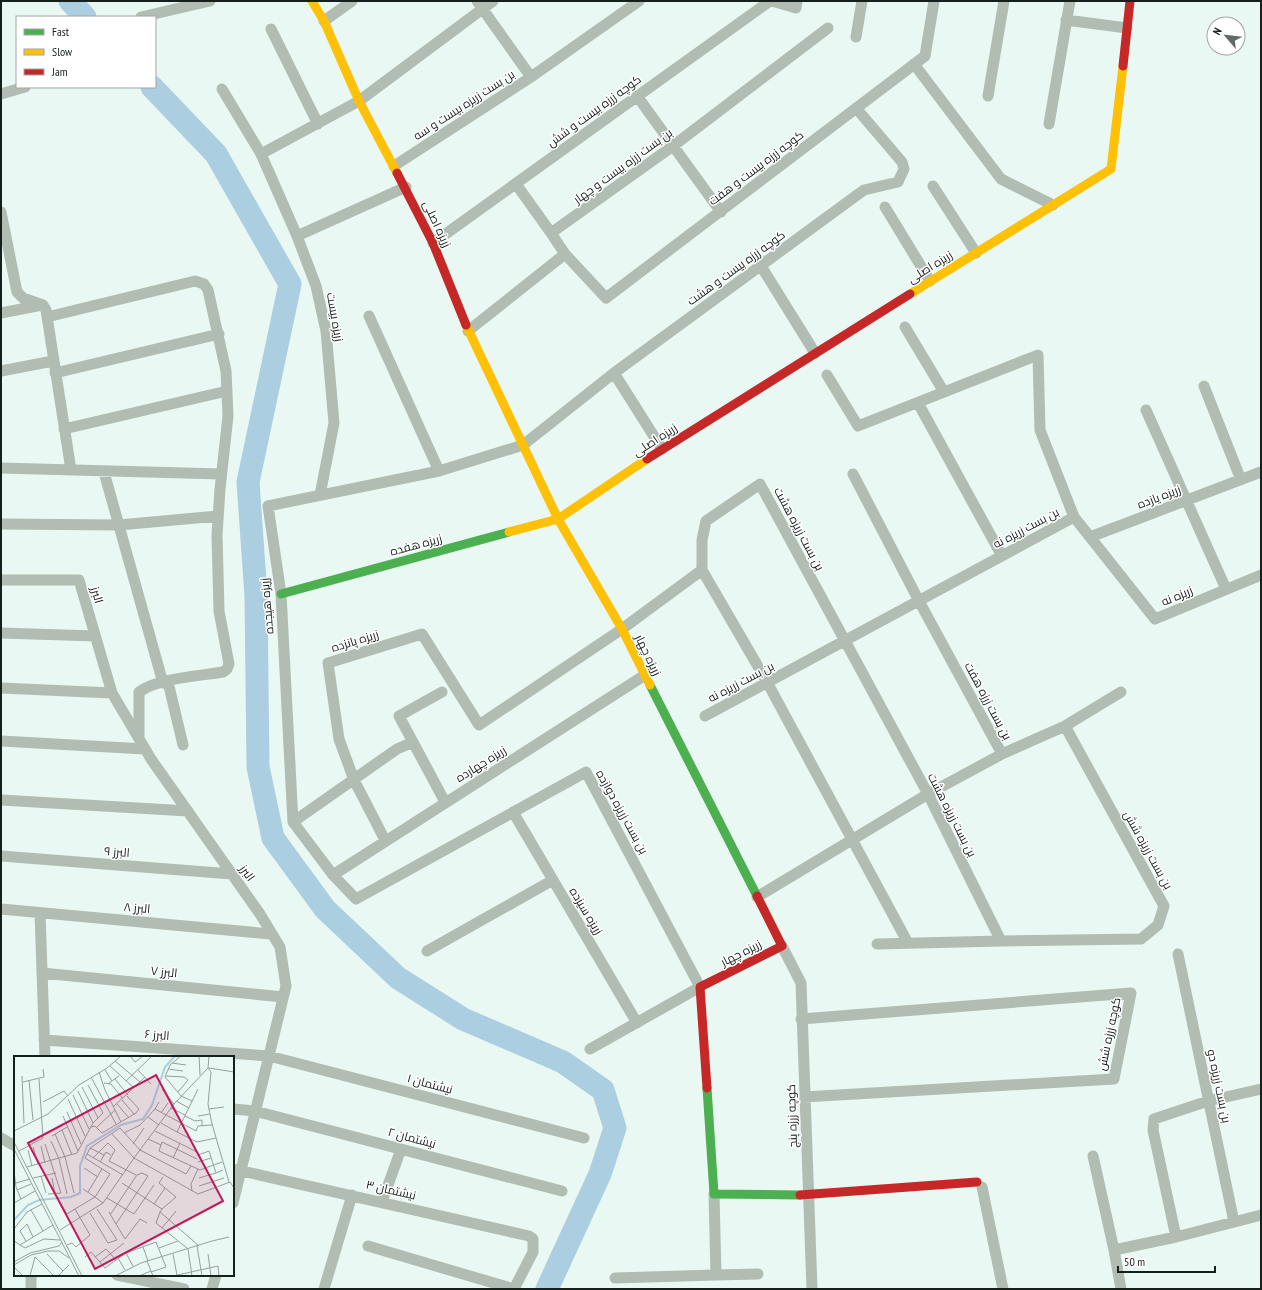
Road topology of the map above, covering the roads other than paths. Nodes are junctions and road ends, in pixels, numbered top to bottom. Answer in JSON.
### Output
{"nodes":[{"id":1,"x":210,"y":1,"type":"edge"},
{"id":2,"x":312,"y":1,"type":"edge"},
{"id":3,"x":352,"y":1,"type":"edge"},
{"id":4,"x":493,"y":1,"type":"edge"},
{"id":5,"x":639,"y":1,"type":"edge"},
{"id":6,"x":771,"y":1,"type":"edge"},
{"id":7,"x":862,"y":1,"type":"edge"},
{"id":8,"x":934,"y":1,"type":"edge"},
{"id":9,"x":1004,"y":1,"type":"edge"},
{"id":10,"x":1070,"y":1,"type":"edge"},
{"id":11,"x":1130,"y":1,"type":"edge"},
{"id":12,"x":194,"y":3,"type":"edge"},
{"id":13,"x":480,"y":5,"type":"edge"},
{"id":14,"x":797,"y":5,"type":"edge"},
{"id":15,"x":145,"y":16,"type":"edge"},
{"id":16,"x":1066,"y":20,"type":"junction"},
{"id":17,"x":324,"y":21,"type":"junction"},
{"id":18,"x":828,"y":28,"type":"dead end"},
{"id":19,"x":1127,"y":28,"type":"junction"},
{"id":20,"x":271,"y":29,"type":"dead end"},
{"id":21,"x":856,"y":37,"type":"dead end"},
{"id":22,"x":914,"y":64,"type":"junction"},
{"id":23,"x":531,"y":77,"type":"junction"},
{"id":24,"x":22,"y":88,"type":"edge"},
{"id":25,"x":222,"y":88,"type":"dead end"},
{"id":26,"x":1,"y":94,"type":"edge"},
{"id":27,"x":637,"y":96,"type":"junction"},
{"id":28,"x":988,"y":96,"type":"dead end"},
{"id":29,"x":359,"y":101,"type":"junction"},
{"id":30,"x":856,"y":108,"type":"junction"},
{"id":31,"x":318,"y":124,"type":"junction"},
{"id":32,"x":1049,"y":124,"type":"dead end"},
{"id":33,"x":673,"y":146,"type":"junction"},
{"id":34,"x":261,"y":154,"type":"junction"},
{"id":35,"x":394,"y":166,"type":"junction"},
{"id":36,"x":516,"y":184,"type":"junction"},
{"id":37,"x":933,"y":186,"type":"dead end"},
{"id":38,"x":406,"y":187,"type":"junction"},
{"id":39,"x":1053,"y":205,"type":"junction"},
{"id":40,"x":885,"y":207,"type":"dead end"},
{"id":41,"x":1,"y":212,"type":"edge"},
{"id":42,"x":721,"y":212,"type":"junction"},
{"id":43,"x":3,"y":232,"type":"edge"},
{"id":44,"x":551,"y":233,"type":"junction"},
{"id":45,"x":297,"y":236,"type":"junction"},
{"id":46,"x":433,"y":243,"type":"junction"},
{"id":47,"x":976,"y":253,"type":"junction"},
{"id":48,"x":565,"y":254,"type":"junction"},
{"id":49,"x":761,"y":266,"type":"junction"},
{"id":50,"x":930,"y":281,"type":"junction"},
{"id":51,"x":43,"y":305,"type":"junction"},
{"id":52,"x":1,"y":313,"type":"edge"},
{"id":53,"x":369,"y":316,"type":"dead end"},
{"id":54,"x":47,"y":317,"type":"junction"},
{"id":55,"x":905,"y":327,"type":"dead end"},
{"id":56,"x":468,"y":331,"type":"junction"},
{"id":57,"x":219,"y":334,"type":"junction"},
{"id":58,"x":815,"y":353,"type":"junction"},
{"id":59,"x":53,"y":361,"type":"junction"},
{"id":60,"x":1,"y":371,"type":"edge"},
{"id":61,"x":55,"y":373,"type":"junction"},
{"id":62,"x":614,"y":373,"type":"junction"},
{"id":63,"x":827,"y":375,"type":"dead end"},
{"id":64,"x":1204,"y":386,"type":"dead end"},
{"id":65,"x":227,"y":391,"type":"junction"},
{"id":66,"x":944,"y":392,"type":"junction"},
{"id":67,"x":918,"y":403,"type":"junction"},
{"id":68,"x":1146,"y":410,"type":"dead end"},
{"id":69,"x":64,"y":429,"type":"junction"},
{"id":70,"x":523,"y":445,"type":"junction"},
{"id":71,"x":662,"y":449,"type":"junction"},
{"id":72,"x":1,"y":468,"type":"edge"},
{"id":73,"x":71,"y":470,"type":"junction"},
{"id":74,"x":439,"y":471,"type":"junction"},
{"id":75,"x":104,"y":472,"type":"junction"},
{"id":76,"x":1261,"y":472,"type":"edge"},
{"id":77,"x":221,"y":474,"type":"junction"},
{"id":78,"x":853,"y":474,"type":"dead end"},
{"id":79,"x":1241,"y":480,"type":"junction"},
{"id":80,"x":320,"y":495,"type":"junction"},
{"id":81,"x":1187,"y":500,"type":"junction"},
{"id":82,"x":218,"y":516,"type":"junction"},
{"id":83,"x":1074,"y":517,"type":"junction"},
{"id":84,"x":558,"y":519,"type":"junction"},
{"id":85,"x":1,"y":524,"type":"edge"},
{"id":86,"x":119,"y":525,"type":"junction"},
{"id":87,"x":1090,"y":537,"type":"junction"},
{"id":88,"x":1002,"y":556,"type":"junction"},
{"id":89,"x":702,"y":570,"type":"junction"},
{"id":90,"x":1261,"y":575,"type":"edge"},
{"id":91,"x":1,"y":580,"type":"edge"},
{"id":92,"x":1226,"y":589,"type":"junction"},
{"id":93,"x":280,"y":594,"type":"junction"},
{"id":94,"x":919,"y":601,"type":"junction"},
{"id":95,"x":622,"y":629,"type":"junction"},
{"id":96,"x":1,"y":633,"type":"edge"},
{"id":97,"x":95,"y":636,"type":"junction"},
{"id":98,"x":845,"y":641,"type":"junction"},
{"id":99,"x":644,"y":675,"type":"junction"},
{"id":100,"x":165,"y":682,"type":"junction"},
{"id":101,"x":767,"y":682,"type":"junction"},
{"id":102,"x":1,"y":688,"type":"edge"},
{"id":103,"x":442,"y":692,"type":"dead end"},
{"id":104,"x":1121,"y":692,"type":"dead end"},
{"id":105,"x":112,"y":693,"type":"junction"},
{"id":106,"x":705,"y":716,"type":"dead end"},
{"id":107,"x":1065,"y":726,"type":"junction"},
{"id":108,"x":139,"y":738,"type":"junction"},
{"id":109,"x":1,"y":741,"type":"edge"},
{"id":110,"x":413,"y":742,"type":"junction"},
{"id":111,"x":183,"y":745,"type":"dead end"},
{"id":112,"x":145,"y":749,"type":"junction"},
{"id":113,"x":1002,"y":754,"type":"junction"},
{"id":114,"x":354,"y":780,"type":"junction"},
{"id":115,"x":928,"y":794,"type":"junction"},
{"id":116,"x":1,"y":800,"type":"edge"},
{"id":117,"x":445,"y":802,"type":"junction"},
{"id":118,"x":188,"y":811,"type":"junction"},
{"id":119,"x":513,"y":812,"type":"junction"},
{"id":120,"x":293,"y":822,"type":"junction"},
{"id":121,"x":852,"y":839,"type":"junction"},
{"id":122,"x":385,"y":840,"type":"junction"},
{"id":123,"x":1,"y":856,"type":"edge"},
{"id":124,"x":232,"y":874,"type":"junction"},
{"id":125,"x":333,"y":875,"type":"junction"},
{"id":126,"x":553,"y":880,"type":"junction"},
{"id":127,"x":757,"y":897,"type":"junction"},
{"id":128,"x":1,"y":909,"type":"edge"},
{"id":129,"x":40,"y":913,"type":"junction"},
{"id":130,"x":272,"y":934,"type":"junction"},
{"id":131,"x":1001,"y":941,"type":"junction"},
{"id":132,"x":908,"y":943,"type":"junction"},
{"id":133,"x":877,"y":944,"type":"dead end"},
{"id":134,"x":782,"y":946,"type":"junction"},
{"id":135,"x":427,"y":951,"type":"dead end"},
{"id":136,"x":1178,"y":954,"type":"dead end"},
{"id":137,"x":42,"y":973,"type":"junction"},
{"id":138,"x":700,"y":987,"type":"junction"},
{"id":139,"x":283,"y":997,"type":"junction"},
{"id":140,"x":801,"y":1019,"type":"junction"},
{"id":141,"x":637,"y":1023,"type":"junction"},
{"id":142,"x":44,"y":1040,"type":"junction"},
{"id":143,"x":590,"y":1049,"type":"dead end"},
{"id":144,"x":45,"y":1056,"type":"edge"},
{"id":145,"x":268,"y":1056,"type":"junction"},
{"id":146,"x":1261,"y":1089,"type":"edge"},
{"id":147,"x":804,"y":1097,"type":"junction"},
{"id":148,"x":1208,"y":1102,"type":"junction"},
{"id":149,"x":234,"y":1109,"type":"edge"},
{"id":150,"x":256,"y":1111,"type":"junction"},
{"id":151,"x":1,"y":1138,"type":"edge"},
{"id":152,"x":584,"y":1138,"type":"dead end"},
{"id":153,"x":14,"y":1145,"type":"edge"},
{"id":154,"x":401,"y":1149,"type":"junction"},
{"id":155,"x":1094,"y":1156,"type":"dead end"},
{"id":156,"x":237,"y":1169,"type":"edge"},
{"id":157,"x":979,"y":1184,"type":"joint"},
{"id":158,"x":562,"y":1191,"type":"dead end"},
{"id":159,"x":234,"y":1194,"type":"edge"},
{"id":160,"x":714,"y":1194,"type":"junction"},
{"id":161,"x":352,"y":1195,"type":"junction"},
{"id":162,"x":807,"y":1195,"type":"junction"},
{"id":163,"x":382,"y":1202,"type":"junction"},
{"id":164,"x":1261,"y":1215,"type":"edge"},
{"id":165,"x":1234,"y":1222,"type":"junction"},
{"id":166,"x":1176,"y":1237,"type":"junction"},
{"id":167,"x":368,"y":1246,"type":"dead end"},
{"id":168,"x":1114,"y":1250,"type":"junction"},
{"id":169,"x":758,"y":1274,"type":"dead end"},
{"id":170,"x":31,"y":1276,"type":"edge"},
{"id":171,"x":122,"y":1276,"type":"edge"},
{"id":172,"x":216,"y":1276,"type":"edge"},
{"id":173,"x":716,"y":1276,"type":"junction"},
{"id":174,"x":615,"y":1278,"type":"dead end"},
{"id":175,"x":31,"y":1289,"type":"edge"},
{"id":176,"x":184,"y":1289,"type":"edge"},
{"id":177,"x":212,"y":1289,"type":"edge"},
{"id":178,"x":324,"y":1289,"type":"edge"},
{"id":179,"x":514,"y":1289,"type":"edge"},
{"id":180,"x":812,"y":1289,"type":"edge"},
{"id":181,"x":1003,"y":1289,"type":"edge"},
{"id":182,"x":1121,"y":1289,"type":"edge"}],
"edges":[{"from":1,"to":12,"type":"street"},
{"from":2,"to":17,"type":"street","name":"زریزه اصلی"},
{"from":3,"to":17,"type":"street"},
{"from":4,"to":13,"type":"street"},
{"from":5,"to":23,"type":"street"},
{"from":6,"to":14,"type":"street","name":"کوچه زرزه بیست و شش"},
{"from":6,"to":27,"type":"street","name":"کوچه زرزه بیست و شش"},
{"from":7,"to":21,"type":"street"},
{"from":8,"to":22,"type":"street","name":"کوچه زرزه بیست و هفت"},
{"from":9,"to":28,"type":"street"},
{"from":10,"to":16,"type":"street"},
{"from":11,"to":19,"type":"street","name":"زریزه اصلی"},
{"from":12,"to":15,"type":"street"},
{"from":13,"to":23,"type":"street","name":"بن بست زریزه بیست و سه"},
{"from":13,"to":29,"type":"street"},
{"from":16,"to":19,"type":"street"},
{"from":16,"to":32,"type":"street"},
{"from":17,"to":29,"type":"street","name":"زریزه اصلی"},
{"from":18,"to":33,"type":"street","name":"بن بست زرزه بیست و چهار"},
{"from":19,"to":39,"type":"street","name":"زریزه اصلی"},
{"from":20,"to":31,"type":"street"},
{"from":22,"to":30,"type":"street","name":"کوچه زرزه بیست و هفت"},
{"from":22,"to":39,"type":"street"},
{"from":23,"to":35,"type":"street","name":"بن بست زریزه بیست و سه"},
{"from":24,"to":26,"type":"street"},
{"from":25,"to":34,"type":"street","name":"زریزه بیست"},
{"from":27,"to":33,"type":"street"},
{"from":27,"to":36,"type":"street","name":"کوچه زرزه بیست و شش"},
{"from":29,"to":31,"type":"street"},
{"from":29,"to":35,"type":"street","name":"زریزه اصلی"},
{"from":30,"to":42,"type":"street","name":"کوچه زرزه بیست و هفت"},
{"from":30,"to":49,"type":"street","name":"کوچه زرزه بیست و هشت"},
{"from":31,"to":34,"type":"street"},
{"from":33,"to":42,"type":"street"},
{"from":33,"to":44,"type":"street","name":"بن بست زرزه بیست و چهار"},
{"from":34,"to":45,"type":"street","name":"زریزه بیست"},
{"from":35,"to":38,"type":"street","name":"زریزه اصلی"},
{"from":36,"to":44,"type":"street"},
{"from":36,"to":46,"type":"street","name":"کوچه زرزه بیست و شش"},
{"from":37,"to":47,"type":"street"},
{"from":38,"to":45,"type":"street"},
{"from":38,"to":46,"type":"street","name":"زریزه اصلی"},
{"from":39,"to":47,"type":"street","name":"زریزه اصلی"},
{"from":40,"to":50,"type":"street"},
{"from":41,"to":43,"type":"street"},
{"from":42,"to":48,"type":"street","name":"کوچه زرزه بیست و هفت"},
{"from":43,"to":51,"type":"street"},
{"from":44,"to":48,"type":"street"},
{"from":45,"to":80,"type":"street","name":"زریزه بیست"},
{"from":46,"to":56,"type":"street","name":"زریزه اصلی"},
{"from":47,"to":50,"type":"street","name":"زریزه اصلی"},
{"from":48,"to":56,"type":"street"},
{"from":49,"to":58,"type":"street"},
{"from":49,"to":62,"type":"street","name":"کوچه زرزه بیست و هشت"},
{"from":50,"to":58,"type":"street","name":"زریزه اصلی"},
{"from":51,"to":52,"type":"street"},
{"from":51,"to":54,"type":"street"},
{"from":53,"to":74,"type":"street"},
{"from":54,"to":57,"type":"street"},
{"from":54,"to":59,"type":"street"},
{"from":55,"to":66,"type":"street"},
{"from":56,"to":70,"type":"street","name":"زریزه اصلی"},
{"from":57,"to":61,"type":"street"},
{"from":57,"to":65,"type":"street"},
{"from":58,"to":71,"type":"street","name":"زریزه اصلی"},
{"from":59,"to":60,"type":"street"},
{"from":59,"to":61,"type":"street"},
{"from":61,"to":69,"type":"street"},
{"from":62,"to":70,"type":"street","name":"کوچه زرزه بیست و هشت"},
{"from":62,"to":71,"type":"street"},
{"from":63,"to":67,"type":"street","name":"بن بست زریزه نه"},
{"from":64,"to":79,"type":"street"},
{"from":65,"to":69,"type":"street"},
{"from":65,"to":77,"type":"street"},
{"from":66,"to":67,"type":"street","name":"بن بست زریزه نه"},
{"from":66,"to":83,"type":"street","name":"بن بست زریزه نه"},
{"from":67,"to":88,"type":"street"},
{"from":68,"to":81,"type":"street"},
{"from":69,"to":73,"type":"street"},
{"from":70,"to":74,"type":"street","name":"زریزه هیجده"},
{"from":70,"to":84,"type":"street","name":"زریزه اصلی"},
{"from":71,"to":84,"type":"street","name":"زریزه اصلی"},
{"from":72,"to":73,"type":"street"},
{"from":73,"to":75,"type":"street"},
{"from":74,"to":80,"type":"street","name":"زریزه هیجده"},
{"from":75,"to":77,"type":"street"},
{"from":75,"to":86,"type":"street"},
{"from":76,"to":79,"type":"street","name":"زریزه یازده"},
{"from":77,"to":82,"type":"street"},
{"from":78,"to":94,"type":"street","name":"بن بست زرزه هفت"},
{"from":79,"to":81,"type":"street","name":"زریزه یازده"},
{"from":80,"to":93,"type":"street","name":"زریزه هیجده"},
{"from":81,"to":87,"type":"street","name":"زریزه یازده"},
{"from":81,"to":92,"type":"street"},
{"from":82,"to":86,"type":"street"},
{"from":82,"to":100,"type":"street"},
{"from":83,"to":87,"type":"street"},
{"from":83,"to":88,"type":"street","name":"بن بست زریزه نه"},
{"from":84,"to":93,"type":"street","name":"زریزه هفده"},
{"from":84,"to":95,"type":"street","name":"زریزه چهار"},
{"from":85,"to":86,"type":"street"},
{"from":86,"to":100,"type":"street"},
{"from":87,"to":92,"type":"street","name":"زریزه نه"},
{"from":88,"to":94,"type":"street","name":"بن بست زریزه نه"},
{"from":89,"to":95,"type":"street"},
{"from":89,"to":98,"type":"street","name":"بن بست زریزه هشت"},
{"from":89,"to":101,"type":"street"},
{"from":90,"to":92,"type":"street","name":"زریزه نه"},
{"from":91,"to":97,"type":"street","name":"البرز"},
{"from":93,"to":120,"type":"street","name":"زریزه هیجده"},
{"from":94,"to":98,"type":"street","name":"بن بست زریزه نه"},
{"from":94,"to":113,"type":"street","name":"بن بست زرزه هفت"},
{"from":95,"to":99,"type":"street","name":"زریزه چهار"},
{"from":95,"to":114,"type":"street","name":"زریزه پانزده"},
{"from":96,"to":97,"type":"street"},
{"from":97,"to":105,"type":"street","name":"البرز"},
{"from":98,"to":101,"type":"street","name":"بن بست زریزه نه"},
{"from":98,"to":115,"type":"street","name":"بن بست زریزه هشت"},
{"from":99,"to":117,"type":"street","name":"زریزه چهارده"},
{"from":99,"to":127,"type":"street","name":"زریزه چهار"},
{"from":100,"to":108,"type":"street"},
{"from":100,"to":111,"type":"street"},
{"from":101,"to":106,"type":"street","name":"بن بست زریزه نه"},
{"from":101,"to":121,"type":"street"},
{"from":102,"to":105,"type":"street"},
{"from":103,"to":110,"type":"street"},
{"from":104,"to":107,"type":"street"},
{"from":105,"to":108,"type":"street","name":"البرز"},
{"from":107,"to":113,"type":"street"},
{"from":107,"to":131,"type":"street","name":"بن بست زریزه شش"},
{"from":108,"to":112,"type":"street","name":"البرز"},
{"from":109,"to":112,"type":"street"},
{"from":110,"to":114,"type":"street"},
{"from":110,"to":117,"type":"street"},
{"from":112,"to":118,"type":"street","name":"البرز"},
{"from":113,"to":115,"type":"street","name":"بن بست زرزه هفت"},
{"from":114,"to":120,"type":"street"},
{"from":114,"to":122,"type":"street","name":"زریزه پانزده"},
{"from":115,"to":121,"type":"street","name":"بن بست زرزه هفت"},
{"from":115,"to":131,"type":"street","name":"بن بست زریزه هشت"},
{"from":116,"to":118,"type":"street"},
{"from":117,"to":122,"type":"street","name":"زریزه چهارده"},
{"from":118,"to":124,"type":"street","name":"البرز"},
{"from":119,"to":125,"type":"street","name":"بن بست زریزه دوازده"},
{"from":119,"to":126,"type":"street","name":"زریزه سیزده"},
{"from":119,"to":138,"type":"street","name":"بن بست زریزه دوازده"},
{"from":120,"to":125,"type":"street","name":"بن بست زریزه دوازده"},
{"from":121,"to":127,"type":"street","name":"بن بست زرزه هفت"},
{"from":121,"to":132,"type":"street"},
{"from":122,"to":125,"type":"street","name":"زریزه چهارده"},
{"from":123,"to":124,"type":"street","name":"البرز ۹"},
{"from":124,"to":130,"type":"street","name":"البرز"},
{"from":126,"to":135,"type":"street"},
{"from":126,"to":141,"type":"street","name":"زریزه سیزده"},
{"from":127,"to":134,"type":"street","name":"زریزه چهار"},
{"from":128,"to":129,"type":"street","name":"البرز ۸"},
{"from":129,"to":130,"type":"street","name":"البرز ۸"},
{"from":129,"to":137,"type":"street"},
{"from":130,"to":139,"type":"street","name":"البرز"},
{"from":131,"to":132,"type":"street"},
{"from":132,"to":133,"type":"street"},
{"from":134,"to":138,"type":"street","name":"زریزه چهار"},
{"from":134,"to":140,"type":"street","name":"کوچه زرزه پنج"},
{"from":136,"to":148,"type":"street","name":"بن بست زریزه دو"},
{"from":137,"to":139,"type":"street","name":"البرز ۷"},
{"from":137,"to":142,"type":"street"},
{"from":138,"to":141,"type":"street"},
{"from":138,"to":160,"type":"street"},
{"from":139,"to":145,"type":"street","name":"البرز"},
{"from":140,"to":147,"type":"street","name":"کوچه زرزه پنج"},
{"from":140,"to":147,"type":"street","name":"کوچه زرزه شش"},
{"from":141,"to":143,"type":"street"},
{"from":142,"to":144,"type":"street"},
{"from":142,"to":145,"type":"street","name":"البرز ۶"},
{"from":145,"to":150,"type":"street","name":"البرز"},
{"from":145,"to":152,"type":"street","name":"نيشتمان ۱"},
{"from":146,"to":148,"type":"street"},
{"from":147,"to":162,"type":"street","name":"کوچه زرزه پنج"},
{"from":148,"to":165,"type":"street","name":"بن بست زریزه دو"},
{"from":148,"to":166,"type":"street"},
{"from":149,"to":150,"type":"street","name":"نيشتمان ۲"},
{"from":150,"to":154,"type":"street","name":"نيشتمان ۲"},
{"from":150,"to":156,"type":"street","name":"البرز"},
{"from":151,"to":153,"type":"street"},
{"from":154,"to":158,"type":"street","name":"نيشتمان ۲"},
{"from":154,"to":163,"type":"street"},
{"from":155,"to":168,"type":"street"},
{"from":156,"to":159,"type":"street","name":"البرز"},
{"from":156,"to":161,"type":"street","name":"نيشتمان ۳"},
{"from":157,"to":162,"type":"street"},
{"from":157,"to":181,"type":"street"},
{"from":160,"to":162,"type":"street"},
{"from":160,"to":173,"type":"street"},
{"from":161,"to":163,"type":"street","name":"نيشتمان ۳"},
{"from":161,"to":178,"type":"street"},
{"from":162,"to":180,"type":"street","name":"کوچه زرزه پنج"},
{"from":163,"to":179,"type":"street","name":"نيشتمان ۳"},
{"from":164,"to":165,"type":"street"},
{"from":165,"to":166,"type":"street"},
{"from":166,"to":168,"type":"street"},
{"from":167,"to":179,"type":"street"},
{"from":168,"to":182,"type":"street"},
{"from":169,"to":173,"type":"street"},
{"from":170,"to":175,"type":"street"},
{"from":171,"to":176,"type":"street"},
{"from":172,"to":177,"type":"street"},
{"from":173,"to":174,"type":"street"}]}
